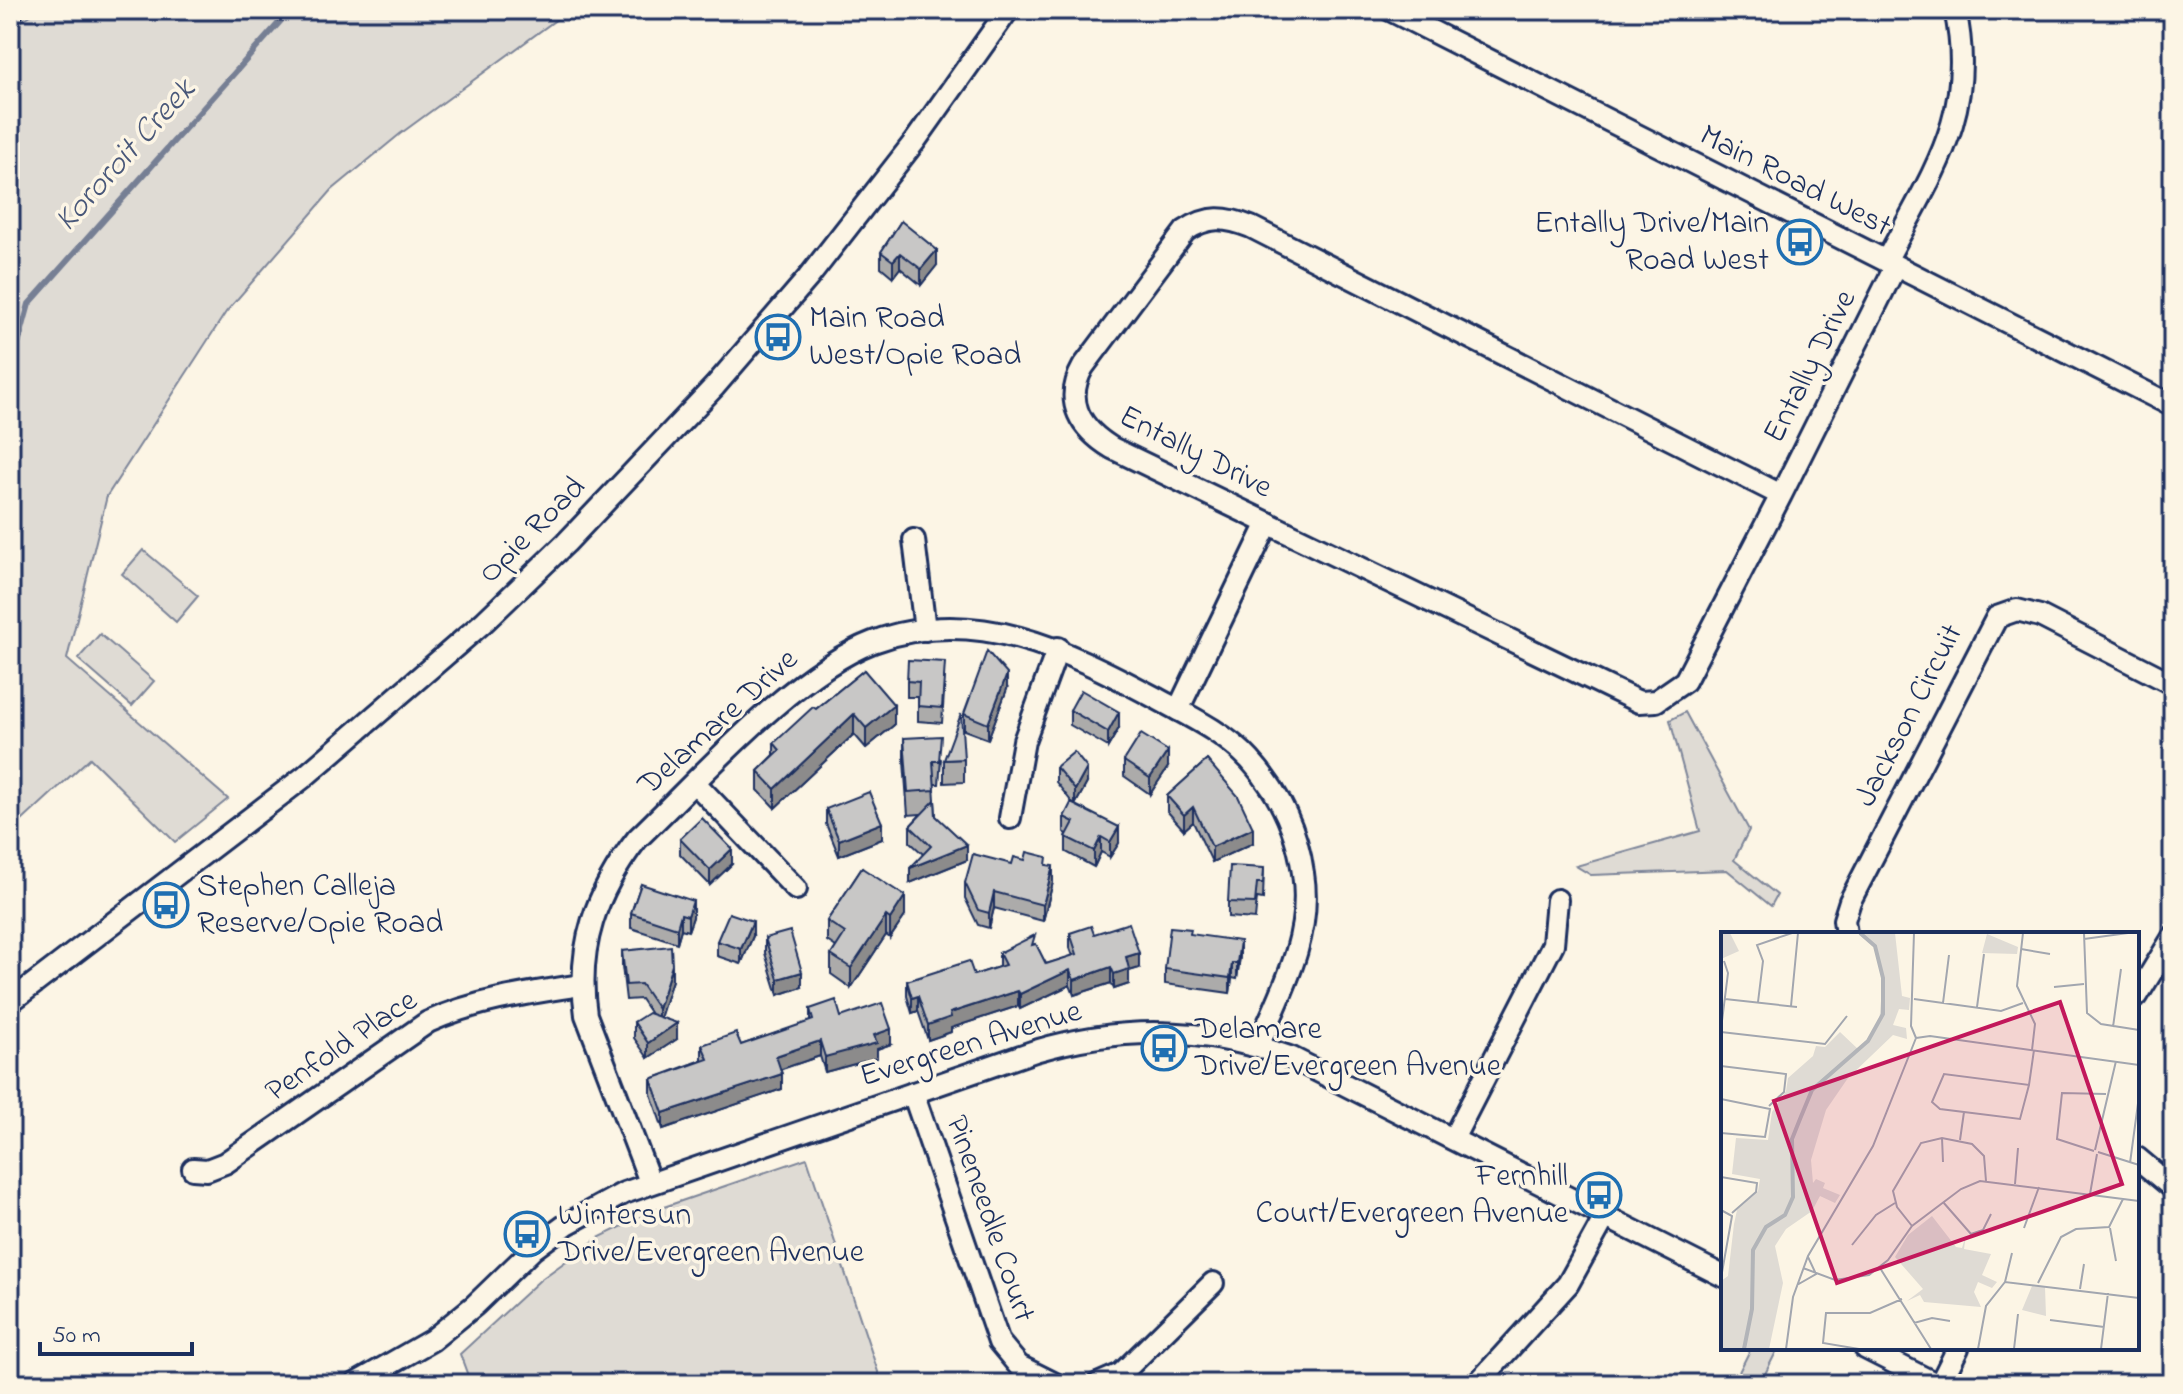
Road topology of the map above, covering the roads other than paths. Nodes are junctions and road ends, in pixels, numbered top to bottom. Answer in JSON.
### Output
{"nodes":[{"id":1,"x":1008,"y":10,"type":"edge"},
{"id":2,"x":1390,"y":10,"type":"edge"},
{"id":3,"x":1955,"y":10,"type":"edge"},
{"id":4,"x":1891,"y":264,"type":"junction"},
{"id":5,"x":2173,"y":406,"type":"edge"},
{"id":6,"x":1781,"y":495,"type":"junction"},
{"id":7,"x":1268,"y":523,"type":"junction"},
{"id":8,"x":914,"y":540,"type":"dead end"},
{"id":9,"x":925,"y":630,"type":"junction"},
{"id":10,"x":1058,"y":648,"type":"junction"},
{"id":11,"x":2173,"y":684,"type":"edge"},
{"id":12,"x":1178,"y":710,"type":"junction"},
{"id":13,"x":695,"y":783,"type":"junction"},
{"id":14,"x":1010,"y":818,"type":"dead end"},
{"id":15,"x":796,"y":889,"type":"dead end"},
{"id":16,"x":1557,"y":900,"type":"dead end"},
{"id":17,"x":1846,"y":932,"type":"edge"},
{"id":18,"x":2173,"y":937,"type":"edge"},
{"id":19,"x":582,"y":985,"type":"junction"},
{"id":20,"x":2139,"y":993,"type":"edge"},
{"id":21,"x":10,"y":1002,"type":"edge"},
{"id":22,"x":1258,"y":1046,"type":"junction"},
{"id":23,"x":913,"y":1093,"type":"junction"},
{"id":24,"x":1453,"y":1139,"type":"junction"},
{"id":25,"x":2139,"y":1160,"type":"edge"},
{"id":26,"x":193,"y":1169,"type":"dead end"},
{"id":27,"x":650,"y":1182,"type":"junction"},
{"id":28,"x":2173,"y":1188,"type":"edge"},
{"id":29,"x":1605,"y":1217,"type":"junction"},
{"id":30,"x":1721,"y":1275,"type":"edge"},
{"id":31,"x":1213,"y":1283,"type":"dead end"},
{"id":32,"x":1869,"y":1350,"type":"edge"},
{"id":33,"x":1957,"y":1350,"type":"edge"},
{"id":34,"x":10,"y":1381,"type":"edge"},
{"id":35,"x":17,"y":1384,"type":"edge"},
{"id":36,"x":355,"y":1384,"type":"edge"},
{"id":37,"x":1055,"y":1384,"type":"edge"},
{"id":38,"x":1098,"y":1384,"type":"edge"},
{"id":39,"x":1477,"y":1384,"type":"edge"},
{"id":40,"x":1938,"y":1384,"type":"edge"}],
"edges":[{"from":1,"to":21,"type":"street","name":"Opie Road"},
{"from":2,"to":4,"type":"street","name":"Main Road West"},
{"from":3,"to":4,"type":"street","name":"Entally Drive"},
{"from":4,"to":5,"type":"street","name":"Main Road West"},
{"from":4,"to":6,"type":"street","name":"Entally Drive"},
{"from":6,"to":7,"type":"street","name":"Entally Drive"},
{"from":6,"to":7,"type":"street","name":"Entally Drive"},
{"from":7,"to":12,"type":"street"},
{"from":8,"to":9,"type":"street"},
{"from":9,"to":10,"type":"street","name":"Delamare Drive"},
{"from":9,"to":13,"type":"street","name":"Delamare Drive"},
{"from":10,"to":12,"type":"street","name":"Delamare Drive"},
{"from":10,"to":14,"type":"street"},
{"from":11,"to":17,"type":"street","name":"Jackson Circuit"},
{"from":12,"to":22,"type":"street","name":"Delamare Drive"},
{"from":13,"to":15,"type":"street"},
{"from":13,"to":19,"type":"street","name":"Delamare Drive"},
{"from":16,"to":24,"type":"street"},
{"from":18,"to":20,"type":"street"},
{"from":19,"to":26,"type":"street","name":"Penfold Place"},
{"from":19,"to":27,"type":"street","name":"Delamare Drive"},
{"from":22,"to":23,"type":"street","name":"Evergreen Avenue"},
{"from":22,"to":24,"type":"street","name":"Evergreen Avenue"},
{"from":23,"to":27,"type":"street","name":"Evergreen Avenue"},
{"from":23,"to":37,"type":"street","name":"Pineneedle Court"},
{"from":24,"to":29,"type":"street","name":"Evergreen Avenue"},
{"from":25,"to":28,"type":"street"},
{"from":27,"to":36,"type":"street","name":"Evergreen Avenue"},
{"from":29,"to":30,"type":"street","name":"Evergreen Avenue"},
{"from":29,"to":39,"type":"street"},
{"from":31,"to":38,"type":"street"},
{"from":32,"to":40,"type":"street"},
{"from":33,"to":40,"type":"street"},
{"from":34,"to":35,"type":"street"}]}
